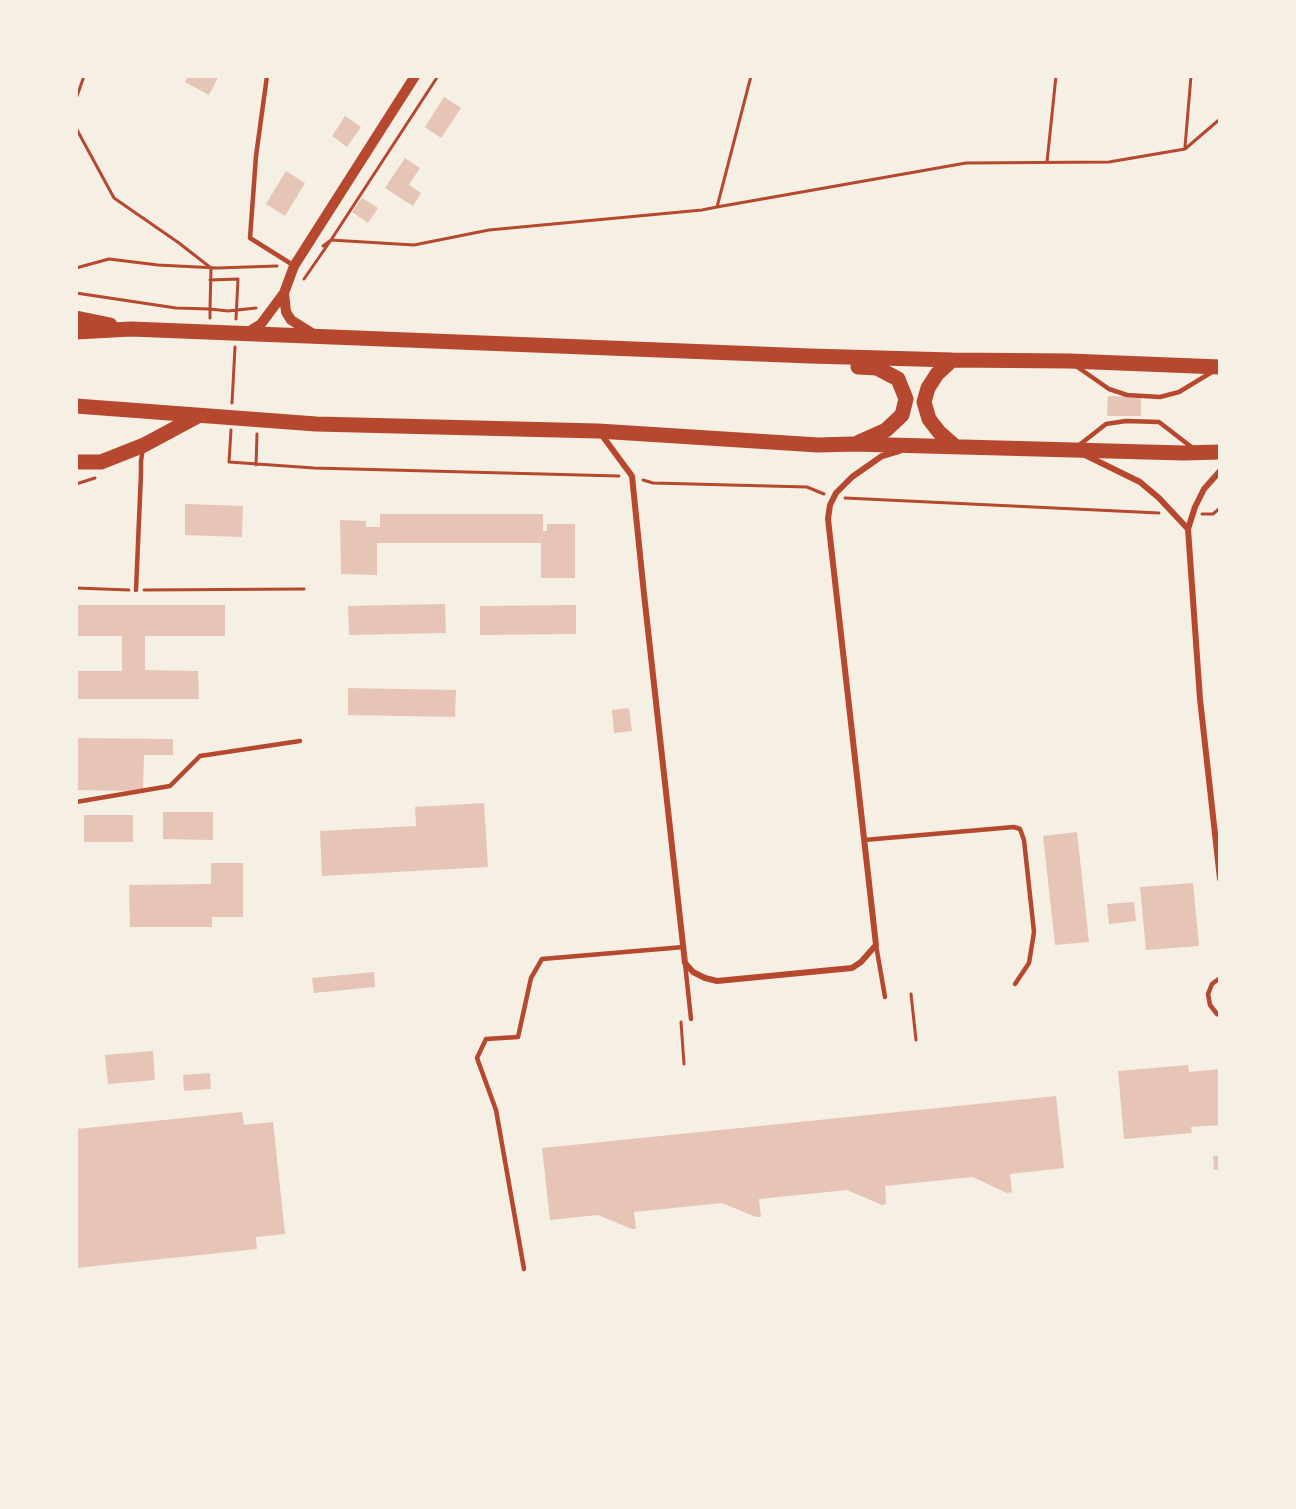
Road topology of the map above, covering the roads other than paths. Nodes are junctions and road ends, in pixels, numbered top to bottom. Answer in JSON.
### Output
{"nodes":[{"id":1,"x":267,"y":76,"type":"edge"},
{"id":2,"x":415,"y":76,"type":"edge"},
{"id":3,"x":294,"y":266,"type":"junction"},
{"id":4,"x":284,"y":293,"type":"junction"},
{"id":5,"x":76,"y":318,"type":"edge"},
{"id":6,"x":131,"y":329,"type":"junction"},
{"id":7,"x":76,"y":332,"type":"edge"},
{"id":8,"x":238,"y":332,"type":"junction"},
{"id":9,"x":318,"y":337,"type":"junction"},
{"id":10,"x":810,"y":356,"type":"junction"},
{"id":11,"x":952,"y":360,"type":"junction"},
{"id":12,"x":1069,"y":361,"type":"junction"},
{"id":13,"x":1219,"y":367,"type":"edge"},
{"id":14,"x":76,"y":406,"type":"edge"},
{"id":15,"x":199,"y":416,"type":"junction"},
{"id":16,"x":598,"y":431,"type":"junction"},
{"id":17,"x":853,"y":444,"type":"junction"},
{"id":18,"x":144,"y":445,"type":"junction"},
{"id":19,"x":914,"y":446,"type":"junction"},
{"id":20,"x":956,"y":447,"type":"junction"},
{"id":21,"x":1074,"y":450,"type":"junction"},
{"id":22,"x":1220,"y":452,"type":"edge"},
{"id":23,"x":1199,"y":453,"type":"junction"},
{"id":24,"x":76,"y":462,"type":"edge"},
{"id":25,"x":1220,"y":471,"type":"edge"},
{"id":26,"x":1188,"y":529,"type":"junction"},
{"id":27,"x":136,"y":590,"type":"road end"},
{"id":28,"x":300,"y":741,"type":"dead end"},
{"id":29,"x":76,"y":802,"type":"edge"},
{"id":30,"x":864,"y":840,"type":"junction"},
{"id":31,"x":1220,"y":879,"type":"edge"},
{"id":32,"x":876,"y":945,"type":"junction"},
{"id":33,"x":684,"y":947,"type":"junction"},
{"id":34,"x":685,"y":963,"type":"junction"},
{"id":35,"x":1220,"y":978,"type":"edge"},
{"id":36,"x":1015,"y":984,"type":"dead end"},
{"id":37,"x":885,"y":997,"type":"dead end"},
{"id":38,"x":1220,"y":1015,"type":"edge"},
{"id":39,"x":691,"y":1019,"type":"dead end"},
{"id":40,"x":524,"y":1269,"type":"dead end"}],
"edges":[{"from":1,"to":3,"type":"lane"},
{"from":2,"to":3,"type":"street"},
{"from":3,"to":4,"type":"street"},
{"from":4,"to":8,"type":"street"},
{"from":4,"to":9,"type":"street"},
{"from":5,"to":6,"type":"main road"},
{"from":6,"to":7,"type":"main road"},
{"from":6,"to":8,"type":"main road"},
{"from":8,"to":9,"type":"main road"},
{"from":9,"to":10,"type":"main road"},
{"from":10,"to":11,"type":"main road"},
{"from":10,"to":17,"type":"main road"},
{"from":11,"to":12,"type":"main road"},
{"from":11,"to":20,"type":"main road"},
{"from":12,"to":13,"type":"main road"},
{"from":12,"to":13,"type":"lane"},
{"from":14,"to":15,"type":"main road"},
{"from":15,"to":16,"type":"main road"},
{"from":15,"to":18,"type":"main road"},
{"from":16,"to":17,"type":"main road"},
{"from":16,"to":33,"type":"street"},
{"from":17,"to":19,"type":"main road"},
{"from":18,"to":24,"type":"main road"},
{"from":18,"to":27,"type":"lane"},
{"from":19,"to":20,"type":"main road"},
{"from":19,"to":30,"type":"street"},
{"from":20,"to":21,"type":"main road"},
{"from":21,"to":23,"type":"main road"},
{"from":21,"to":23,"type":"lane"},
{"from":21,"to":26,"type":"street"},
{"from":22,"to":23,"type":"main road"},
{"from":25,"to":26,"type":"street"},
{"from":26,"to":31,"type":"street"},
{"from":28,"to":29,"type":"lane"},
{"from":30,"to":32,"type":"street"},
{"from":30,"to":36,"type":"lane"},
{"from":32,"to":34,"type":"street"},
{"from":32,"to":37,"type":"lane"},
{"from":33,"to":34,"type":"street"},
{"from":33,"to":40,"type":"lane"},
{"from":34,"to":39,"type":"lane"},
{"from":35,"to":38,"type":"lane"}]}
